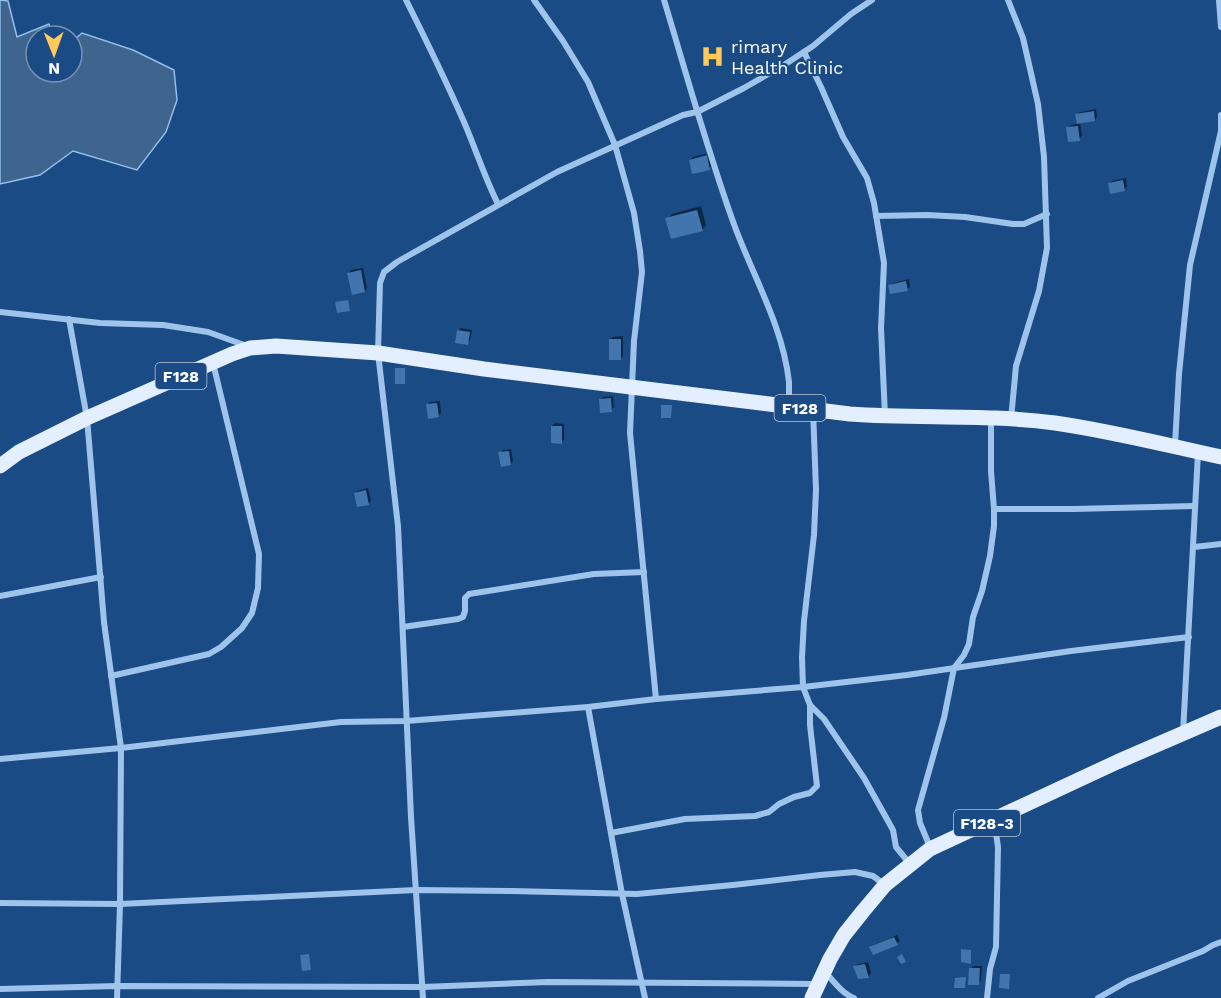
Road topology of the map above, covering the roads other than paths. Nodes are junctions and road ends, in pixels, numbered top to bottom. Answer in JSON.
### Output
{"nodes":[{"id":1,"x":406,"y":0,"type":"edge"},
{"id":2,"x":534,"y":0,"type":"edge"},
{"id":3,"x":664,"y":0,"type":"edge"},
{"id":4,"x":872,"y":0,"type":"edge"},
{"id":5,"x":1008,"y":0,"type":"edge"},
{"id":6,"x":1219,"y":0,"type":"edge"},
{"id":7,"x":1220,"y":15,"type":"edge"},
{"id":8,"x":1221,"y":27,"type":"edge"},
{"id":9,"x":804,"y":52,"type":"junction"},
{"id":10,"x":698,"y":112,"type":"junction"},
{"id":11,"x":1221,"y":115,"type":"edge"},
{"id":12,"x":615,"y":145,"type":"junction"},
{"id":13,"x":498,"y":204,"type":"junction"},
{"id":14,"x":1047,"y":214,"type":"junction"},
{"id":15,"x":876,"y":216,"type":"junction"},
{"id":16,"x":0,"y":312,"type":"edge"},
{"id":17,"x":69,"y":319,"type":"junction"},
{"id":18,"x":250,"y":348,"type":"junction"},
{"id":19,"x":378,"y":353,"type":"junction"},
{"id":20,"x":213,"y":362,"type":"junction"},
{"id":21,"x":631,"y":387,"type":"junction"},
{"id":22,"x":789,"y":406,"type":"junction"},
{"id":23,"x":813,"y":409,"type":"junction"},
{"id":24,"x":885,"y":417,"type":"junction"},
{"id":25,"x":87,"y":418,"type":"junction"},
{"id":26,"x":991,"y":418,"type":"junction"},
{"id":27,"x":1011,"y":419,"type":"junction"},
{"id":28,"x":1175,"y":446,"type":"junction"},
{"id":29,"x":1198,"y":452,"type":"junction"},
{"id":30,"x":1221,"y":457,"type":"edge"},
{"id":31,"x":0,"y":466,"type":"edge"},
{"id":32,"x":1196,"y":506,"type":"junction"},
{"id":33,"x":994,"y":509,"type":"junction"},
{"id":34,"x":1221,"y":544,"type":"edge"},
{"id":35,"x":1194,"y":548,"type":"junction"},
{"id":36,"x":644,"y":572,"type":"junction"},
{"id":37,"x":101,"y":577,"type":"junction"},
{"id":38,"x":0,"y":596,"type":"edge"},
{"id":39,"x":403,"y":627,"type":"junction"},
{"id":40,"x":1188,"y":638,"type":"junction"},
{"id":41,"x":954,"y":668,"type":"junction"},
{"id":42,"x":111,"y":676,"type":"junction"},
{"id":43,"x":803,"y":687,"type":"junction"},
{"id":44,"x":656,"y":699,"type":"junction"},
{"id":45,"x":810,"y":705,"type":"junction"},
{"id":46,"x":588,"y":707,"type":"junction"},
{"id":47,"x":1221,"y":717,"type":"edge"},
{"id":48,"x":406,"y":721,"type":"junction"},
{"id":49,"x":1183,"y":734,"type":"junction"},
{"id":50,"x":121,"y":748,"type":"junction"},
{"id":51,"x":0,"y":759,"type":"edge"},
{"id":52,"x":994,"y":820,"type":"junction"},
{"id":53,"x":611,"y":834,"type":"junction"},
{"id":54,"x":930,"y":849,"type":"junction"},
{"id":55,"x":910,"y":865,"type":"junction"},
{"id":56,"x":885,"y":885,"type":"junction"},
{"id":57,"x":416,"y":890,"type":"junction"},
{"id":58,"x":622,"y":894,"type":"junction"},
{"id":59,"x":0,"y":903,"type":"edge"},
{"id":60,"x":120,"y":904,"type":"junction"},
{"id":61,"x":1221,"y":942,"type":"edge"},
{"id":62,"x":641,"y":982,"type":"junction"},
{"id":63,"x":817,"y":984,"type":"edge"},
{"id":64,"x":118,"y":986,"type":"junction"},
{"id":65,"x":423,"y":987,"type":"junction"},
{"id":66,"x":0,"y":989,"type":"edge"},
{"id":67,"x":117,"y":998,"type":"edge"},
{"id":68,"x":423,"y":998,"type":"edge"},
{"id":69,"x":645,"y":998,"type":"edge"},
{"id":70,"x":854,"y":998,"type":"edge"},
{"id":71,"x":987,"y":998,"type":"edge"},
{"id":72,"x":1098,"y":998,"type":"edge"}],
"edges":[{"from":1,"to":13,"type":"street"},
{"from":2,"to":12,"type":"street"},
{"from":3,"to":10,"type":"street"},
{"from":4,"to":9,"type":"street"},
{"from":5,"to":14,"type":"street"},
{"from":6,"to":7,"type":"street"},
{"from":7,"to":8,"type":"street"},
{"from":9,"to":10,"type":"street"},
{"from":9,"to":15,"type":"street"},
{"from":10,"to":12,"type":"street"},
{"from":10,"to":22,"type":"street"},
{"from":11,"to":28,"type":"street"},
{"from":12,"to":13,"type":"street"},
{"from":12,"to":21,"type":"street"},
{"from":13,"to":19,"type":"street"},
{"from":14,"to":15,"type":"street"},
{"from":14,"to":27,"type":"street"},
{"from":15,"to":24,"type":"street"},
{"from":16,"to":17,"type":"street"},
{"from":17,"to":18,"type":"street"},
{"from":17,"to":25,"type":"street"},
{"from":18,"to":19,"type":"main road","number":"F128"},
{"from":18,"to":20,"type":"main road","number":"F128"},
{"from":19,"to":21,"type":"main road","number":"F128"},
{"from":19,"to":39,"type":"street"},
{"from":20,"to":25,"type":"main road","number":"F128"},
{"from":20,"to":42,"type":"street"},
{"from":21,"to":22,"type":"main road","number":"F128"},
{"from":21,"to":36,"type":"street"},
{"from":22,"to":23,"type":"main road","number":"F128"},
{"from":23,"to":24,"type":"main road","number":"F128"},
{"from":23,"to":43,"type":"street"},
{"from":24,"to":26,"type":"main road","number":"F128"},
{"from":25,"to":31,"type":"main road","number":"F128"},
{"from":25,"to":37,"type":"street"},
{"from":26,"to":27,"type":"main road","number":"F128"},
{"from":26,"to":33,"type":"street"},
{"from":27,"to":28,"type":"main road","number":"F128"},
{"from":28,"to":29,"type":"main road","number":"F128"},
{"from":29,"to":30,"type":"main road","number":"F128"},
{"from":29,"to":32,"type":"street"},
{"from":32,"to":33,"type":"street"},
{"from":32,"to":35,"type":"street"},
{"from":33,"to":41,"type":"street"},
{"from":34,"to":35,"type":"street"},
{"from":35,"to":40,"type":"street"},
{"from":36,"to":39,"type":"street"},
{"from":36,"to":44,"type":"street"},
{"from":37,"to":38,"type":"street"},
{"from":37,"to":42,"type":"street"},
{"from":39,"to":48,"type":"street"},
{"from":40,"to":41,"type":"street"},
{"from":40,"to":49,"type":"street"},
{"from":41,"to":43,"type":"street"},
{"from":41,"to":54,"type":"street"},
{"from":42,"to":50,"type":"street"},
{"from":43,"to":44,"type":"street"},
{"from":43,"to":45,"type":"street"},
{"from":44,"to":46,"type":"street"},
{"from":45,"to":53,"type":"street"},
{"from":45,"to":55,"type":"street"},
{"from":46,"to":48,"type":"street"},
{"from":46,"to":53,"type":"street"},
{"from":47,"to":49,"type":"main road","number":"F128-3"},
{"from":48,"to":50,"type":"street"},
{"from":48,"to":57,"type":"street"},
{"from":49,"to":52,"type":"main road","number":"F128-3"},
{"from":50,"to":51,"type":"street"},
{"from":50,"to":60,"type":"street"},
{"from":52,"to":54,"type":"main road","number":"F128-3"},
{"from":52,"to":71,"type":"street"},
{"from":53,"to":58,"type":"street"},
{"from":54,"to":55,"type":"main road","number":"F128-3"},
{"from":55,"to":56,"type":"main road","number":"F128-3"},
{"from":56,"to":58,"type":"street"},
{"from":56,"to":63,"type":"main road","number":"F128-3"},
{"from":57,"to":58,"type":"street"},
{"from":57,"to":60,"type":"street"},
{"from":57,"to":65,"type":"street"},
{"from":58,"to":62,"type":"street"},
{"from":59,"to":60,"type":"street"},
{"from":60,"to":64,"type":"street"},
{"from":61,"to":72,"type":"street"},
{"from":62,"to":63,"type":"street"},
{"from":62,"to":65,"type":"street"},
{"from":62,"to":69,"type":"street"},
{"from":63,"to":70,"type":"street"},
{"from":64,"to":65,"type":"street"},
{"from":64,"to":66,"type":"street"},
{"from":64,"to":67,"type":"street"},
{"from":65,"to":68,"type":"street"}]}
